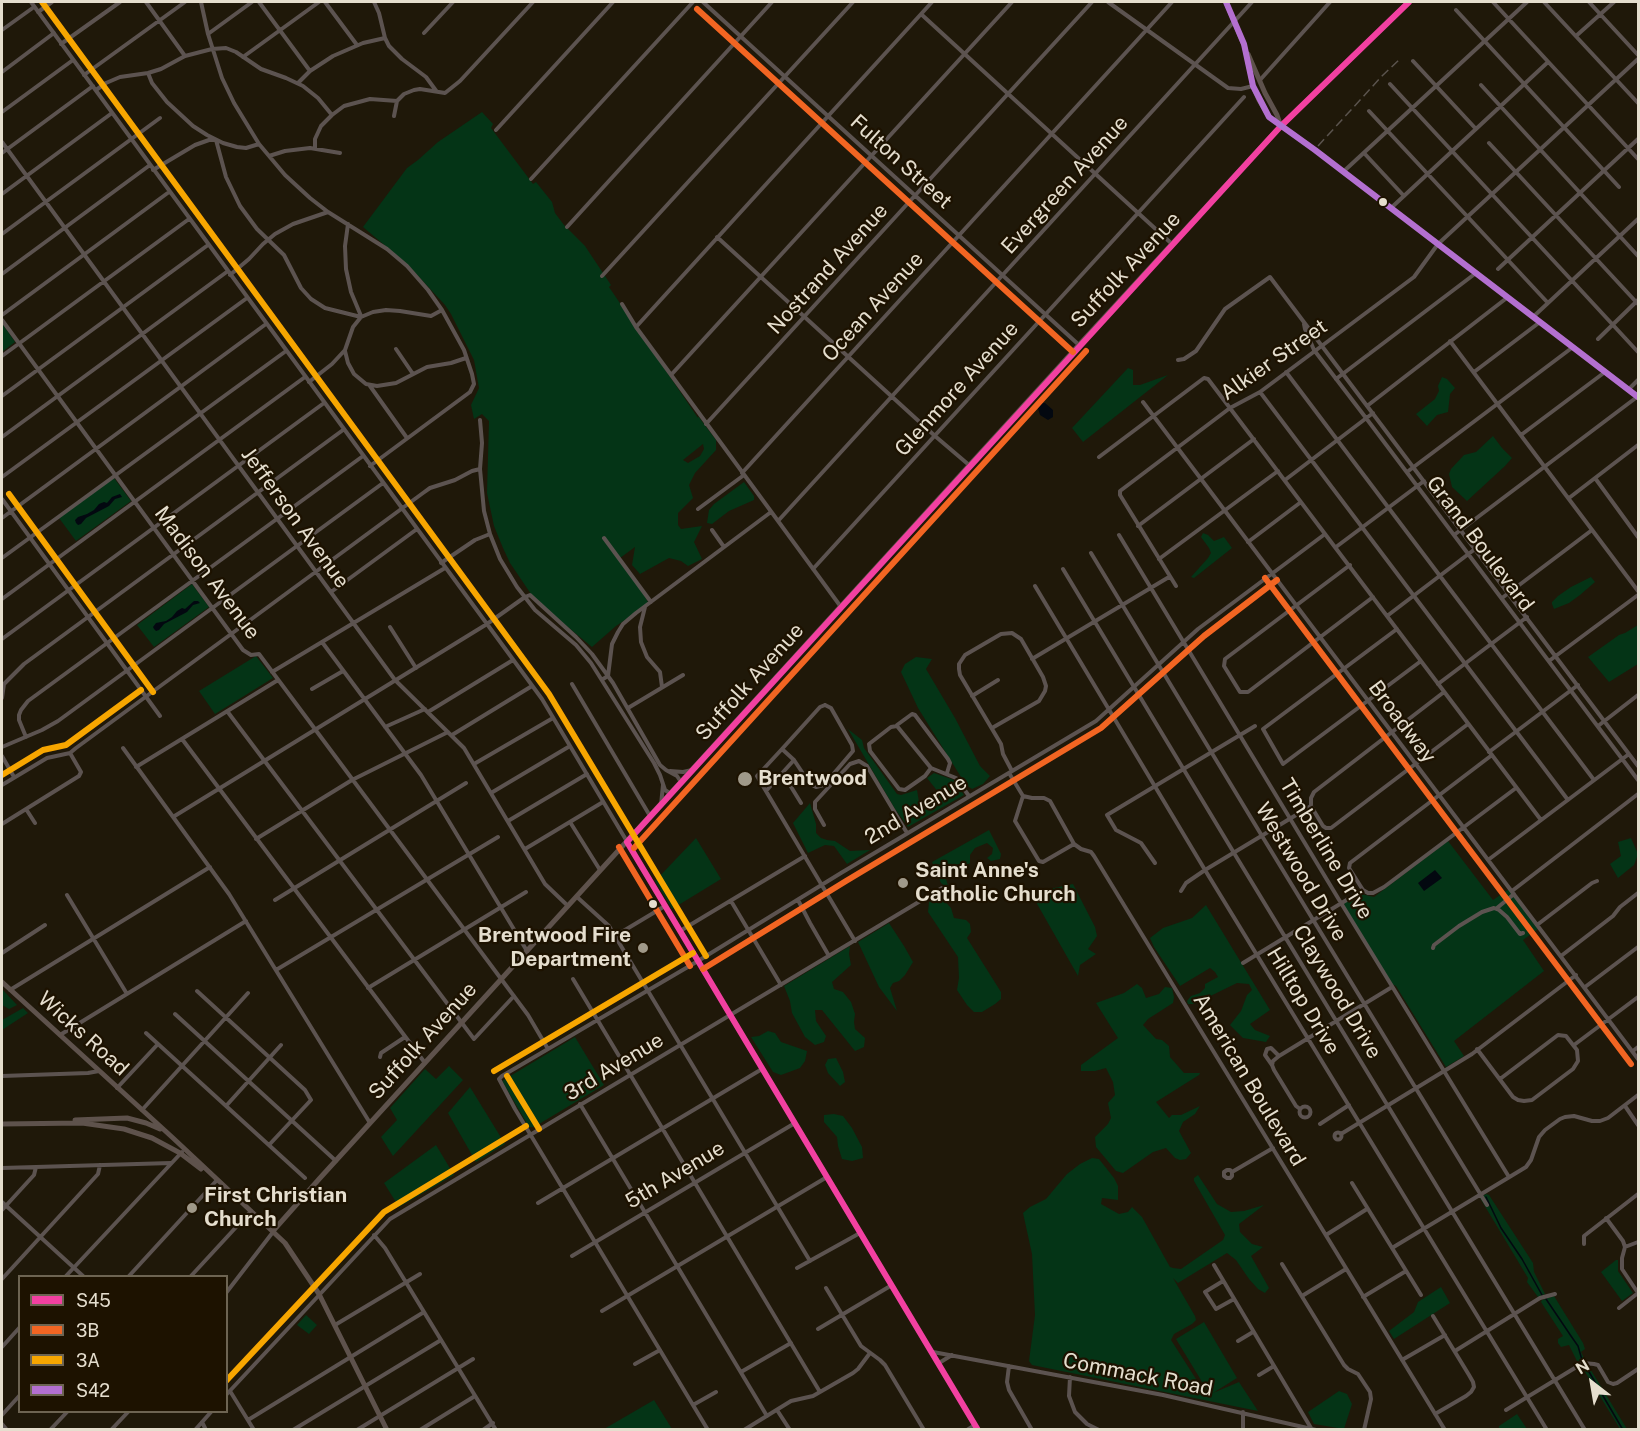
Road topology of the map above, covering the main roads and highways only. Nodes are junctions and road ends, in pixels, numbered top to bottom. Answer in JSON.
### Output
{"nodes":[{"id":1,"x":1226,"y":2,"type":"edge"},
{"id":2,"x":1409,"y":2,"type":"edge"},
{"id":3,"x":1244,"y":44,"type":"junction"},
{"id":4,"x":1253,"y":86,"type":"junction"},
{"id":5,"x":1265,"y":93,"type":"junction"},
{"id":6,"x":1281,"y":126,"type":"junction"},
{"id":7,"x":1638,"y":397,"type":"edge"},
{"id":8,"x":2,"y":982,"type":"edge"},
{"id":9,"x":134,"y":1103,"type":"junction"},
{"id":10,"x":142,"y":1110,"type":"junction"},
{"id":11,"x":127,"y":1118,"type":"junction"},
{"id":12,"x":146,"y":1123,"type":"junction"},
{"id":13,"x":2,"y":1124,"type":"edge"},
{"id":14,"x":35,"y":1124,"type":"junction"},
{"id":15,"x":152,"y":1138,"type":"junction"},
{"id":16,"x":173,"y":1138,"type":"junction"},
{"id":17,"x":217,"y":1180,"type":"junction"},
{"id":18,"x":273,"y":1231,"type":"junction"},
{"id":19,"x":387,"y":1430,"type":"edge"}],
"edges":[{"from":1,"to":3,"type":"main road"},
{"from":2,"to":6,"type":"main road","name":"Suffolk Avenue"},
{"from":3,"to":4,"type":"main road"},
{"from":3,"to":5,"type":"main road"},
{"from":4,"to":5,"type":"main road"},
{"from":4,"to":6,"type":"main road"},
{"from":5,"to":6,"type":"main road"},
{"from":6,"to":7,"type":"main road"},
{"from":6,"to":18,"type":"main road","name":"Suffolk Avenue"},
{"from":8,"to":9,"type":"main road","name":"Wicks Road"},
{"from":9,"to":10,"type":"main road","name":"Wicks Road"},
{"from":9,"to":11,"type":"main road"},
{"from":10,"to":12,"type":"main road"},
{"from":10,"to":16,"type":"main road","name":"Wicks Road"},
{"from":11,"to":12,"type":"main road"},
{"from":11,"to":14,"type":"main road"},
{"from":12,"to":15,"type":"main road"},
{"from":12,"to":16,"type":"main road"},
{"from":13,"to":14,"type":"main road"},
{"from":14,"to":15,"type":"main road"},
{"from":15,"to":17,"type":"main road"},
{"from":16,"to":17,"type":"main road","name":"Wicks Road"},
{"from":17,"to":18,"type":"main road","name":"Wicks Road"},
{"from":18,"to":19,"type":"main road","name":"Wicks Road"}]}
